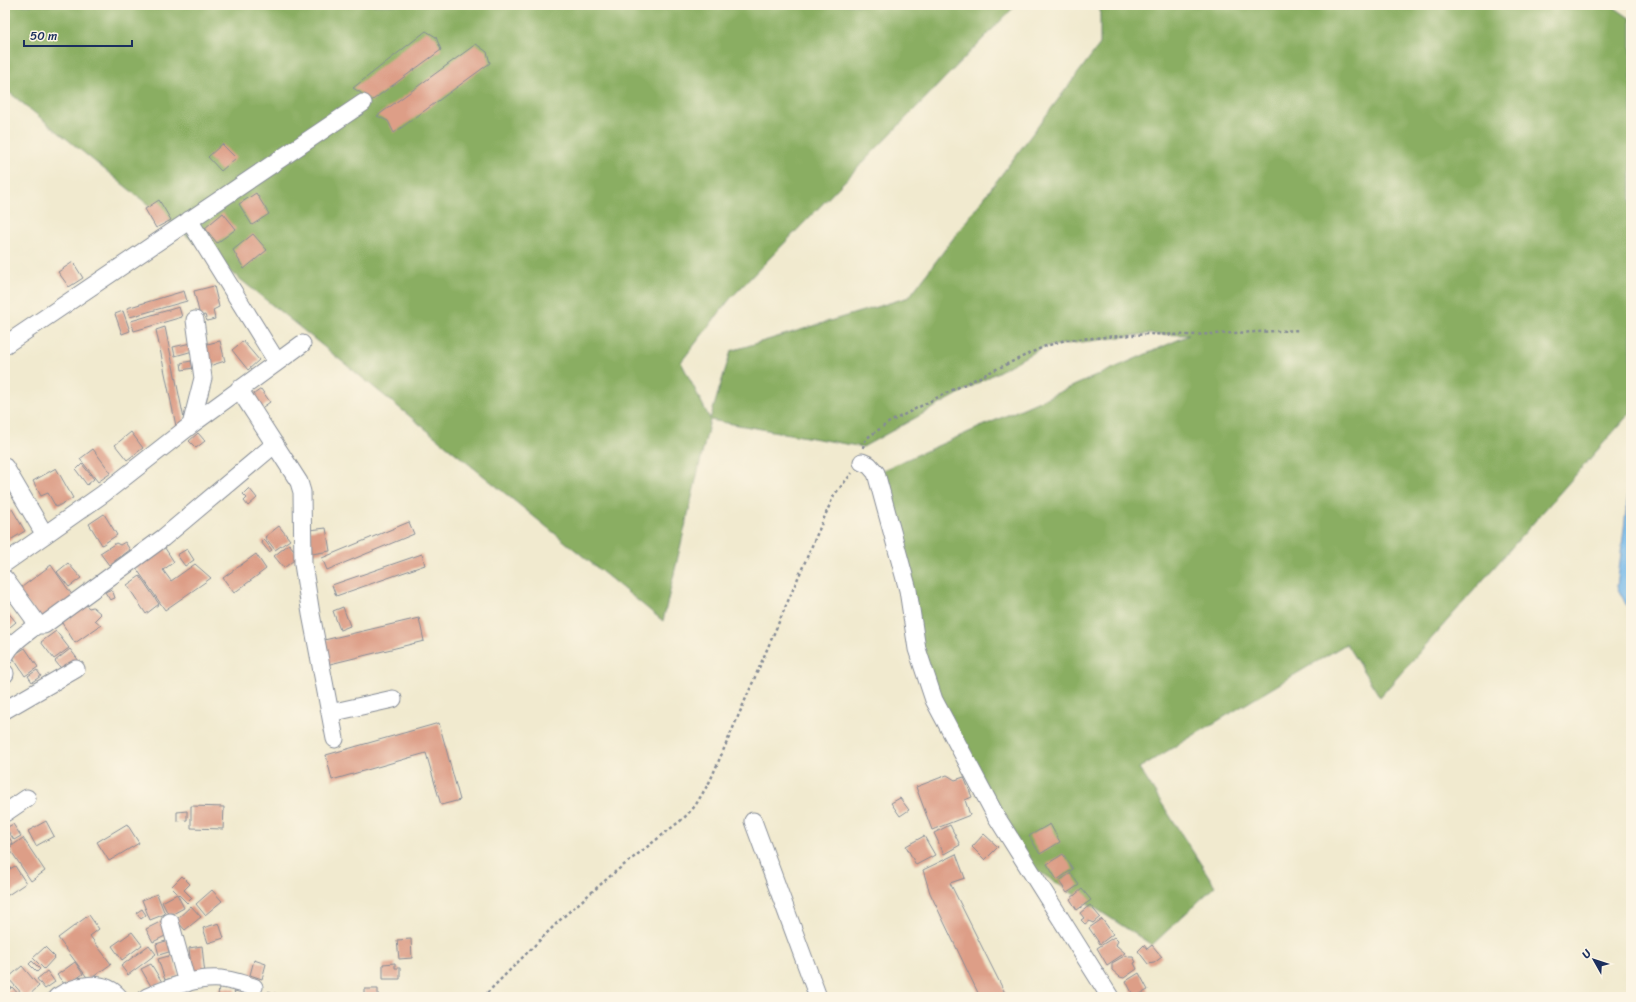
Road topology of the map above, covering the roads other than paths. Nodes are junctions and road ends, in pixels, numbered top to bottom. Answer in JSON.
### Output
{"nodes":[{"id":1,"x":363,"y":103,"type":"dead end"},
{"id":2,"x":189,"y":220,"type":"junction"},
{"id":3,"x":195,"y":320,"type":"dead end"},
{"id":4,"x":302,"y":344,"type":"dead end"},
{"id":5,"x":5,"y":345,"type":"edge"},
{"id":6,"x":277,"y":362,"type":"junction"},
{"id":7,"x":239,"y":389,"type":"junction"},
{"id":8,"x":191,"y":425,"type":"junction"},
{"id":9,"x":274,"y":444,"type":"junction"},
{"id":10,"x":862,"y":462,"type":"road end"},
{"id":11,"x":5,"y":467,"type":"edge"},
{"id":12,"x":45,"y":535,"type":"junction"},
{"id":13,"x":5,"y":563,"type":"edge"},
{"id":14,"x":5,"y":579,"type":"edge"},
{"id":15,"x":38,"y":624,"type":"junction"},
{"id":16,"x":5,"y":656,"type":"edge"},
{"id":17,"x":76,"y":669,"type":"dead end"},
{"id":18,"x":393,"y":699,"type":"dead end"},
{"id":19,"x":5,"y":710,"type":"edge"},
{"id":20,"x":330,"y":713,"type":"junction"},
{"id":21,"x":335,"y":739,"type":"dead end"},
{"id":22,"x":27,"y":798,"type":"dead end"},
{"id":23,"x":5,"y":813,"type":"edge"},
{"id":24,"x":753,"y":821,"type":"dead end"},
{"id":25,"x":170,"y":922,"type":"dead end"},
{"id":26,"x":187,"y":983,"type":"junction"},
{"id":27,"x":254,"y":987,"type":"dead end"},
{"id":28,"x":57,"y":997,"type":"edge"},
{"id":29,"x":119,"y":997,"type":"edge"},
{"id":30,"x":147,"y":997,"type":"edge"},
{"id":31,"x":818,"y":997,"type":"edge"},
{"id":32,"x":1110,"y":997,"type":"edge"}],
"edges":[{"from":1,"to":2,"type":"street"},
{"from":2,"to":5,"type":"street"},
{"from":2,"to":6,"type":"street"},
{"from":3,"to":8,"type":"street"},
{"from":4,"to":6,"type":"street"},
{"from":6,"to":7,"type":"street"},
{"from":7,"to":8,"type":"street"},
{"from":7,"to":9,"type":"street"},
{"from":8,"to":12,"type":"street"},
{"from":9,"to":15,"type":"street"},
{"from":9,"to":20,"type":"street"},
{"from":10,"to":32,"type":"street"},
{"from":11,"to":12,"type":"street"},
{"from":12,"to":13,"type":"street"},
{"from":14,"to":15,"type":"street"},
{"from":15,"to":16,"type":"street"},
{"from":17,"to":19,"type":"street"},
{"from":18,"to":20,"type":"street"},
{"from":20,"to":21,"type":"street"},
{"from":22,"to":23,"type":"street"},
{"from":24,"to":31,"type":"street"},
{"from":25,"to":26,"type":"street"},
{"from":26,"to":27,"type":"street"},
{"from":26,"to":30,"type":"street"},
{"from":28,"to":29,"type":"street"}]}
